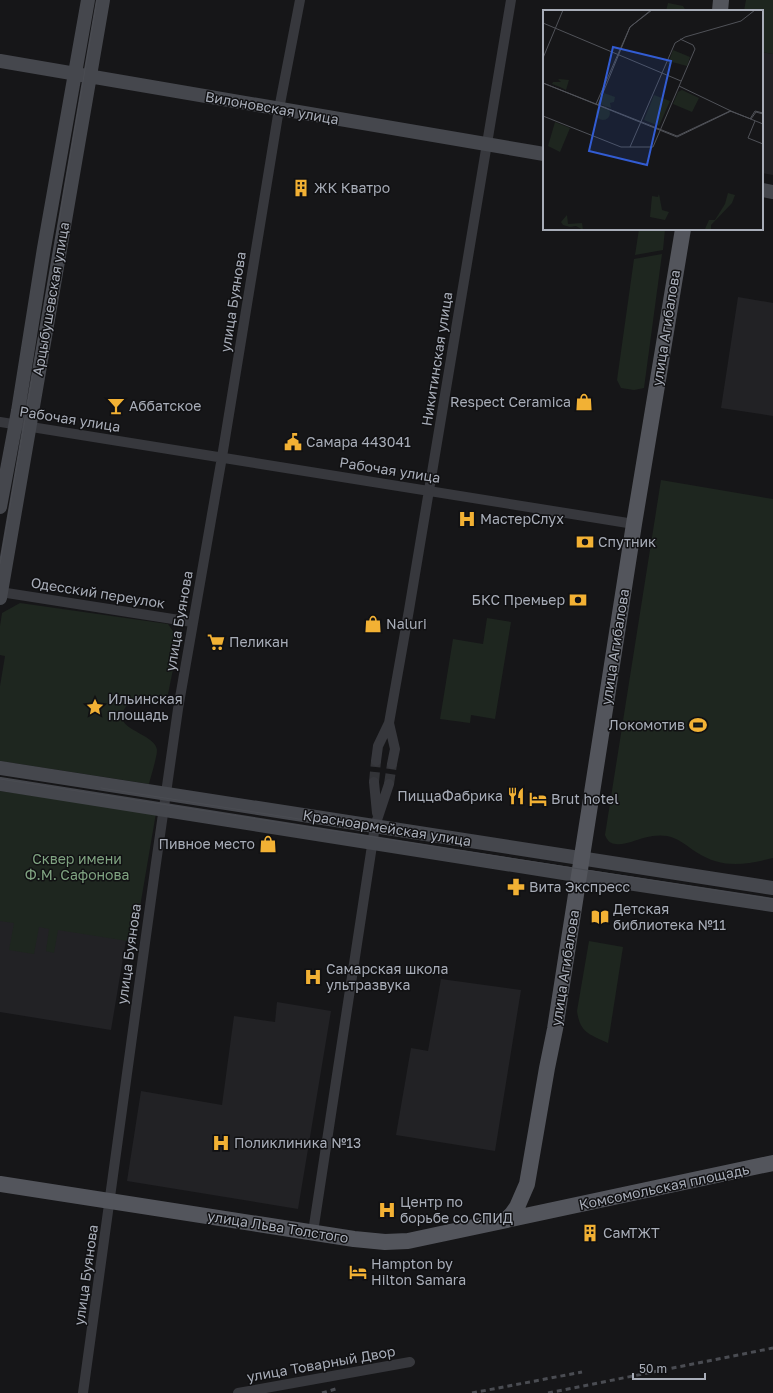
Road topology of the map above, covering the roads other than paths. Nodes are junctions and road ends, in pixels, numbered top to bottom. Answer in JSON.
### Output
{"nodes":[{"id":1,"x":88,"y":0,"type":"edge"},
{"id":2,"x":103,"y":0,"type":"edge"},
{"id":3,"x":300,"y":0,"type":"edge"},
{"id":4,"x":511,"y":0,"type":"edge"},
{"id":5,"x":721,"y":0,"type":"edge"},
{"id":6,"x":720,"y":10,"type":"edge"},
{"id":7,"x":0,"y":61,"type":"edge"},
{"id":8,"x":75,"y":74,"type":"junction"},
{"id":9,"x":90,"y":77,"type":"junction"},
{"id":10,"x":279,"y":109,"type":"junction"},
{"id":11,"x":487,"y":145,"type":"junction"},
{"id":12,"x":543,"y":154,"type":"edge"},
{"id":13,"x":763,"y":190,"type":"edge"},
{"id":14,"x":773,"y":192,"type":"edge"},
{"id":15,"x":683,"y":230,"type":"edge"},
{"id":16,"x":0,"y":422,"type":"edge"},
{"id":17,"x":15,"y":424,"type":"junction"},
{"id":18,"x":30,"y":426,"type":"junction"},
{"id":19,"x":222,"y":457,"type":"junction"},
{"id":20,"x":429,"y":491,"type":"junction"},
{"id":21,"x":0,"y":507,"type":"edge"},
{"id":22,"x":634,"y":524,"type":"junction"},
{"id":23,"x":0,"y":594,"type":"edge"},
{"id":24,"x":192,"y":622,"type":"junction"},
{"id":25,"x":389,"y":723,"type":"junction"},
{"id":26,"x":376,"y":761,"type":"tunnel mouth"},
{"id":27,"x":392,"y":764,"type":"tunnel mouth"},
{"id":28,"x":0,"y":768,"type":"edge"},
{"id":29,"x":374,"y":782,"type":"tunnel mouth"},
{"id":30,"x":0,"y":784,"type":"edge"},
{"id":31,"x":389,"y":784,"type":"tunnel mouth"},
{"id":32,"x":166,"y":794,"type":"junction"},
{"id":33,"x":163,"y":810,"type":"junction"},
{"id":34,"x":376,"y":822,"type":"junction"},
{"id":35,"x":372,"y":843,"type":"junction"},
{"id":36,"x":582,"y":858,"type":"junction"},
{"id":37,"x":579,"y":875,"type":"junction"},
{"id":38,"x":773,"y":888,"type":"edge"},
{"id":39,"x":773,"y":905,"type":"edge"},
{"id":40,"x":773,"y":1163,"type":"edge"},
{"id":41,"x":0,"y":1184,"type":"edge"},
{"id":42,"x":527,"y":1184,"type":"junction"},
{"id":43,"x":110,"y":1201,"type":"junction"},
{"id":44,"x":554,"y":1210,"type":"junction"},
{"id":45,"x":507,"y":1219,"type":"junction"},
{"id":46,"x":313,"y":1232,"type":"junction"},
{"id":47,"x":410,"y":1362,"type":"dead end"},
{"id":48,"x":83,"y":1393,"type":"edge"},
{"id":49,"x":238,"y":1393,"type":"edge"}],
"edges":[{"from":1,"to":8,"type":"main road","name":"Арцыбушевская улица"},
{"from":2,"to":9,"type":"main road","name":"Арцыбушевская улица"},
{"from":3,"to":10,"type":"street","name":"улица Буянова"},
{"from":4,"to":11,"type":"street","name":"Никитинская улица"},
{"from":5,"to":6,"type":"main road"},
{"from":7,"to":8,"type":"main road","name":"Вилоновская улица"},
{"from":8,"to":9,"type":"main road","name":"Вилоновская улица"},
{"from":8,"to":17,"type":"main road","name":"Арцыбушевская улица"},
{"from":9,"to":10,"type":"main road","name":"Вилоновская улица"},
{"from":9,"to":18,"type":"main road","name":"Арцыбушевская улица"},
{"from":10,"to":11,"type":"main road","name":"Вилоновская улица"},
{"from":10,"to":19,"type":"street","name":"улица Буянова"},
{"from":11,"to":12,"type":"main road","name":"Вилоновская улица"},
{"from":11,"to":20,"type":"street","name":"Никитинская улица"},
{"from":13,"to":14,"type":"main road"},
{"from":15,"to":22,"type":"main road","name":"улица Агибалова"},
{"from":16,"to":17,"type":"street","name":"Рабочая улица"},
{"from":17,"to":18,"type":"street","name":"Рабочая улица"},
{"from":17,"to":21,"type":"main road","name":"Арцыбушевская улица"},
{"from":18,"to":19,"type":"street","name":"Рабочая улица"},
{"from":18,"to":23,"type":"main road","name":"Арцыбушевская улица"},
{"from":19,"to":20,"type":"street","name":"Рабочая улица"},
{"from":19,"to":24,"type":"street","name":"улица Буянова"},
{"from":20,"to":22,"type":"street","name":"Рабочая улица"},
{"from":20,"to":25,"type":"street","name":"Никитинская улица"},
{"from":22,"to":36,"type":"main road","name":"улица Агибалова"},
{"from":23,"to":24,"type":"street","name":"Одесский переулок"},
{"from":24,"to":32,"type":"street","name":"улица Буянова"},
{"from":25,"to":26,"type":"street","name":"Никитинская улица"},
{"from":25,"to":27,"type":"street","name":"Никитинская улица"},
{"from":28,"to":32,"type":"main road","name":"Красноармейская улица"},
{"from":29,"to":34,"type":"street"},
{"from":30,"to":33,"type":"main road","name":"Красноармейская улица"},
{"from":31,"to":34,"type":"street"},
{"from":32,"to":33,"type":"street","name":"улица Буянова"},
{"from":32,"to":34,"type":"main road","name":"Красноармейская улица"},
{"from":33,"to":35,"type":"main road","name":"Красноармейская улица"},
{"from":33,"to":43,"type":"street","name":"улица Буянова"},
{"from":34,"to":35,"type":"street"},
{"from":34,"to":36,"type":"main road","name":"Красноармейская улица"},
{"from":35,"to":37,"type":"main road","name":"Красноармейская улица"},
{"from":35,"to":46,"type":"street"},
{"from":36,"to":37,"type":"main road","name":"улица Агибалова"},
{"from":36,"to":38,"type":"main road","name":"Красноармейская улица"},
{"from":37,"to":39,"type":"main road","name":"Красноармейская улица"},
{"from":37,"to":42,"type":"main road","name":"улица Агибалова"},
{"from":40,"to":44,"type":"main road","name":"Комсомольская площадь"},
{"from":41,"to":43,"type":"main road","name":"улица Льва Толстого"},
{"from":42,"to":44,"type":"main road"},
{"from":42,"to":45,"type":"main road","name":"улица Агибалова"},
{"from":43,"to":46,"type":"main road","name":"улица Льва Толстого"},
{"from":43,"to":48,"type":"street","name":"улица Буянова"},
{"from":44,"to":45,"type":"main road","name":"улица Льва Толстого"},
{"from":45,"to":46,"type":"main road","name":"улица Льва Толстого"},
{"from":47,"to":49,"type":"street","name":"улица Товарный Двор"}]}
